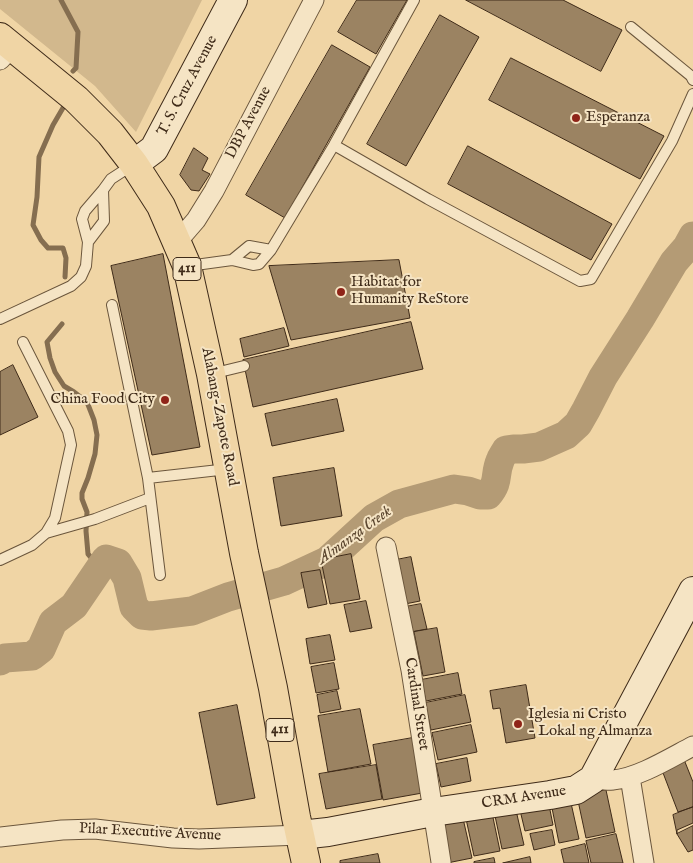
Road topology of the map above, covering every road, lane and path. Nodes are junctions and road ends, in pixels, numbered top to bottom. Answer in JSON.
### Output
{"nodes":[{"id":1,"x":233,"y":0,"type":"edge"},
{"id":2,"x":314,"y":0,"type":"edge"},
{"id":3,"x":414,"y":0,"type":"edge"},
{"id":4,"x":631,"y":27,"type":"dead end"},
{"id":5,"x":4,"y":48,"type":"edge"},
{"id":6,"x":693,"y":80,"type":"edge"},
{"id":7,"x":693,"y":94,"type":"edge"},
{"id":8,"x":334,"y":145,"type":"junction"},
{"id":9,"x":134,"y":164,"type":"junction"},
{"id":10,"x":103,"y":190,"type":"junction"},
{"id":11,"x":88,"y":242,"type":"junction"},
{"id":12,"x":271,"y":250,"type":"junction"},
{"id":13,"x":182,"y":254,"type":"junction"},
{"id":14,"x":232,"y":260,"type":"junction"},
{"id":15,"x":112,"y":305,"type":"dead end"},
{"id":16,"x":0,"y":319,"type":"edge"},
{"id":17,"x":23,"y":342,"type":"dead end"},
{"id":18,"x":244,"y":366,"type":"dead end"},
{"id":19,"x":211,"y":374,"type":"junction"},
{"id":20,"x":229,"y":468,"type":"junction"},
{"id":21,"x":148,"y":478,"type":"junction"},
{"id":22,"x":150,"y":498,"type":"junction"},
{"id":23,"x":46,"y":533,"type":"junction"},
{"id":24,"x":386,"y":548,"type":"dead end"},
{"id":25,"x":0,"y":560,"type":"edge"},
{"id":26,"x":160,"y":574,"type":"dead end"},
{"id":27,"x":693,"y":591,"type":"edge"},
{"id":28,"x":693,"y":746,"type":"edge"},
{"id":29,"x":630,"y":777,"type":"junction"},
{"id":30,"x":593,"y":779,"type":"junction"},
{"id":31,"x":434,"y":812,"type":"junction"},
{"id":32,"x":300,"y":835,"type":"junction"},
{"id":33,"x":0,"y":837,"type":"edge"},
{"id":34,"x":441,"y":862,"type":"dead end"},
{"id":35,"x":306,"y":863,"type":"edge"},
{"id":36,"x":644,"y":863,"type":"edge"}],
"edges":[{"from":1,"to":9,"type":"street","name":"T. S. Cruz Avenue"},
{"from":2,"to":13,"type":"street","name":"DBP Avenue"},
{"from":3,"to":8,"type":"lane"},
{"from":4,"to":6,"type":"lane"},
{"from":5,"to":9,"type":"highway","name":"Alabang-Zapote Road","number":"411"},
{"from":7,"to":8,"type":"lane"},
{"from":8,"to":12,"type":"lane"},
{"from":9,"to":10,"type":"lane"},
{"from":9,"to":13,"type":"highway","name":"Alabang-Zapote Road","number":"411"},
{"from":10,"to":11,"type":"lane"},
{"from":10,"to":11,"type":"lane"},
{"from":11,"to":16,"type":"lane"},
{"from":12,"to":14,"type":"lane"},
{"from":12,"to":14,"type":"lane"},
{"from":13,"to":14,"type":"lane"},
{"from":13,"to":19,"type":"highway","name":"Alabang-Zapote Road","number":"411"},
{"from":15,"to":21,"type":"lane"},
{"from":17,"to":23,"type":"lane"},
{"from":18,"to":19,"type":"lane"},
{"from":19,"to":20,"type":"highway","name":"Alabang-Zapote Road","number":"411"},
{"from":20,"to":21,"type":"lane"},
{"from":20,"to":32,"type":"highway","name":"Alabang-Zapote Road","number":"411"},
{"from":21,"to":22,"type":"lane"},
{"from":22,"to":23,"type":"lane"},
{"from":22,"to":26,"type":"lane"},
{"from":23,"to":25,"type":"lane"},
{"from":24,"to":31,"type":"street","name":"Cardinal Street"},
{"from":27,"to":30,"type":"street"},
{"from":28,"to":29,"type":"street"},
{"from":29,"to":30,"type":"street"},
{"from":29,"to":36,"type":"street"},
{"from":30,"to":31,"type":"street","name":"CRM Avenue"},
{"from":31,"to":32,"type":"street","name":"CRM Avenue"},
{"from":31,"to":34,"type":"street","name":"Cardinal Street"},
{"from":32,"to":33,"type":"street","name":"Pilar Executive Avenue"},
{"from":32,"to":35,"type":"highway","name":"Alabang-Zapote Road","number":"411"}]}
